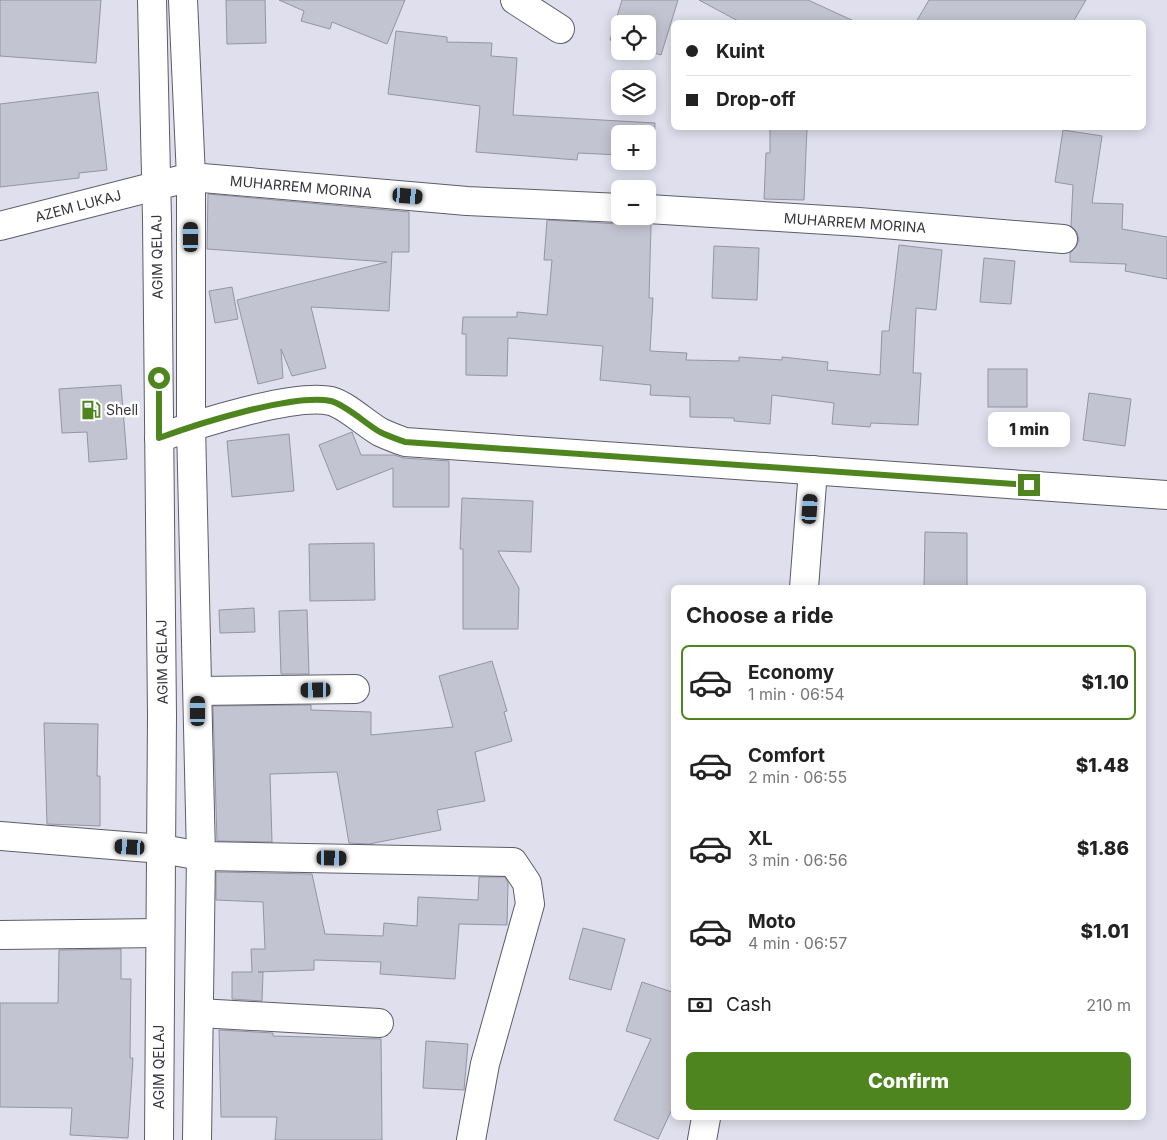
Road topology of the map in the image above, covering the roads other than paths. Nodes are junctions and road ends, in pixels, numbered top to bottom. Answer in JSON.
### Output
{"nodes":[{"id":1,"x":152,"y":0,"type":"edge"},
{"id":2,"x":183,"y":0,"type":"edge"},
{"id":3,"x":515,"y":0,"type":"edge"},
{"id":4,"x":560,"y":29,"type":"dead end"},
{"id":5,"x":191,"y":177,"type":"junction"},
{"id":6,"x":156,"y":185,"type":"junction"},
{"id":7,"x":611,"y":208,"type":"edge"},
{"id":8,"x":656,"y":209,"type":"edge"},
{"id":9,"x":0,"y":226,"type":"edge"},
{"id":10,"x":1063,"y":239,"type":"dead end"},
{"id":11,"x":191,"y":426,"type":"junction"},
{"id":12,"x":159,"y":438,"type":"junction"},
{"id":13,"x":813,"y":470,"type":"junction"},
{"id":14,"x":1167,"y":495,"type":"edge"},
{"id":15,"x":804,"y":585,"type":"edge"},
{"id":16,"x":355,"y":689,"type":"dead end"},
{"id":17,"x":198,"y":691,"type":"junction"},
{"id":18,"x":162,"y":748,"type":"junction"},
{"id":19,"x":198,"y":751,"type":"junction"},
{"id":20,"x":0,"y":836,"type":"edge"},
{"id":21,"x":162,"y":849,"type":"junction"},
{"id":22,"x":201,"y":856,"type":"junction"},
{"id":23,"x":160,"y":933,"type":"junction"},
{"id":24,"x":0,"y":935,"type":"edge"},
{"id":25,"x":199,"y":1012,"type":"junction"},
{"id":26,"x":379,"y":1023,"type":"dead end"},
{"id":27,"x":706,"y":1120,"type":"edge"},
{"id":28,"x":159,"y":1140,"type":"edge"},
{"id":29,"x":197,"y":1140,"type":"edge"},
{"id":30,"x":471,"y":1140,"type":"edge"},
{"id":31,"x":702,"y":1140,"type":"edge"}],
"edges":[{"from":1,"to":6,"type":"street","name":"AGIM QELAJ"},
{"from":2,"to":5,"type":"street"},
{"from":3,"to":4,"type":"street"},
{"from":5,"to":6,"type":"street","name":"MUHARREM MORINA"},
{"from":5,"to":7,"type":"street","name":"MUHARREM MORINA"},
{"from":5,"to":11,"type":"street"},
{"from":6,"to":9,"type":"street","name":"AZEM LUKAJ"},
{"from":6,"to":12,"type":"street","name":"AGIM QELAJ"},
{"from":8,"to":10,"type":"street","name":"MUHARREM MORINA"},
{"from":11,"to":12,"type":"street"},
{"from":11,"to":13,"type":"street"},
{"from":11,"to":17,"type":"street"},
{"from":12,"to":18,"type":"street","name":"AGIM QELAJ"},
{"from":13,"to":14,"type":"street"},
{"from":13,"to":15,"type":"street"},
{"from":16,"to":17,"type":"street"},
{"from":17,"to":19,"type":"street"},
{"from":18,"to":19,"type":"street"},
{"from":18,"to":21,"type":"street","name":"AGIM QELAJ"},
{"from":19,"to":22,"type":"street"},
{"from":20,"to":21,"type":"street"},
{"from":21,"to":22,"type":"street"},
{"from":21,"to":23,"type":"street","name":"AGIM QELAJ"},
{"from":22,"to":25,"type":"street"},
{"from":22,"to":30,"type":"street"},
{"from":23,"to":24,"type":"street"},
{"from":23,"to":28,"type":"street","name":"AGIM QELAJ"},
{"from":25,"to":26,"type":"street"},
{"from":25,"to":29,"type":"street"},
{"from":27,"to":31,"type":"street"}]}
